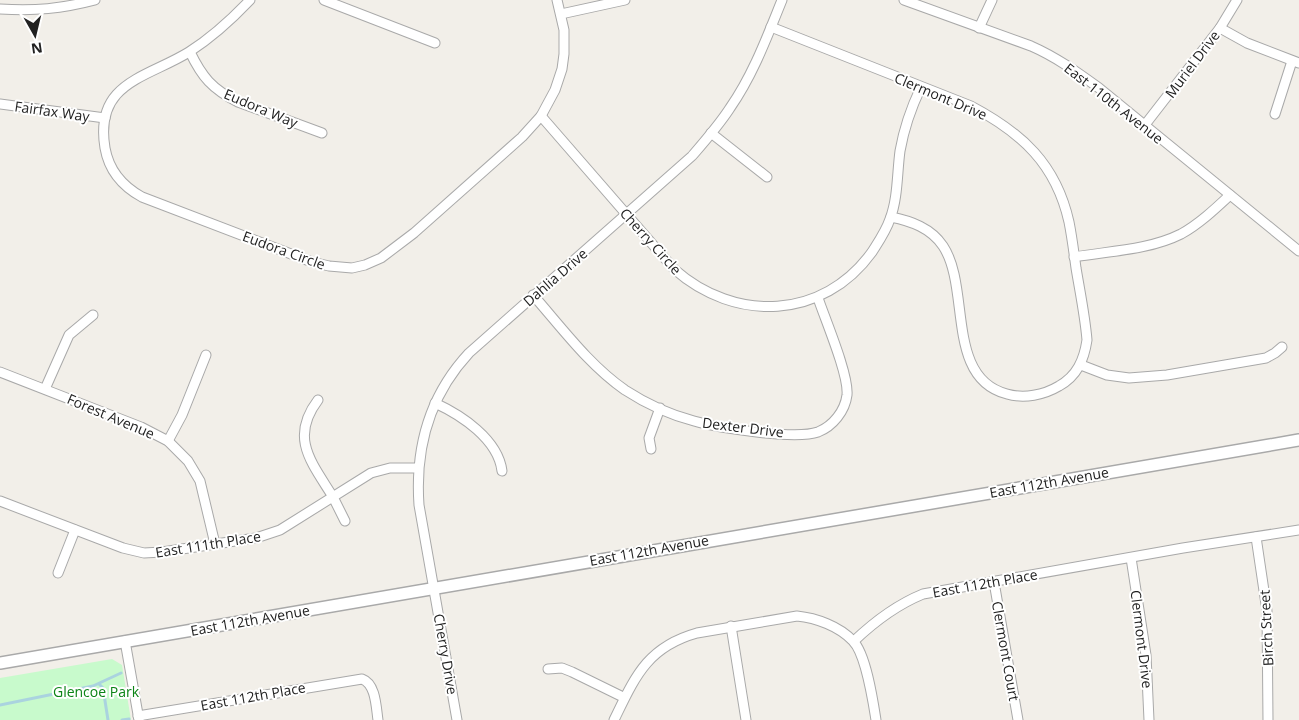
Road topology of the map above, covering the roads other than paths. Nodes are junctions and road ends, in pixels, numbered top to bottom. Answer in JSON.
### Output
{"nodes":[{"id":1,"x":95,"y":0,"type":"edge"},
{"id":2,"x":250,"y":0,"type":"edge"},
{"id":3,"x":324,"y":0,"type":"edge"},
{"id":4,"x":557,"y":0,"type":"edge"},
{"id":5,"x":625,"y":0,"type":"edge"},
{"id":6,"x":782,"y":0,"type":"edge"},
{"id":7,"x":904,"y":0,"type":"edge"},
{"id":8,"x":992,"y":0,"type":"edge"},
{"id":9,"x":1237,"y":0,"type":"edge"},
{"id":10,"x":0,"y":9,"type":"edge"},
{"id":11,"x":562,"y":14,"type":"junction"},
{"id":12,"x":771,"y":27,"type":"junction"},
{"id":13,"x":979,"y":28,"type":"junction"},
{"id":14,"x":1220,"y":28,"type":"junction"},
{"id":15,"x":434,"y":43,"type":"dead end"},
{"id":16,"x":190,"y":52,"type":"junction"},
{"id":17,"x":1296,"y":62,"type":"edge"},
{"id":18,"x":920,"y":87,"type":"junction"},
{"id":19,"x":0,"y":104,"type":"edge"},
{"id":20,"x":1276,"y":114,"type":"dead end"},
{"id":21,"x":541,"y":116,"type":"junction"},
{"id":22,"x":105,"y":118,"type":"junction"},
{"id":23,"x":1144,"y":126,"type":"junction"},
{"id":24,"x":322,"y":133,"type":"dead end"},
{"id":25,"x":711,"y":133,"type":"junction"},
{"id":26,"x":767,"y":177,"type":"dead end"},
{"id":27,"x":1230,"y":195,"type":"junction"},
{"id":28,"x":626,"y":214,"type":"junction"},
{"id":29,"x":891,"y":217,"type":"junction"},
{"id":30,"x":1299,"y":251,"type":"edge"},
{"id":31,"x":1074,"y":257,"type":"junction"},
{"id":32,"x":533,"y":295,"type":"junction"},
{"id":33,"x":818,"y":298,"type":"junction"},
{"id":34,"x":93,"y":316,"type":"dead end"},
{"id":35,"x":1282,"y":346,"type":"dead end"},
{"id":36,"x":206,"y":355,"type":"dead end"},
{"id":37,"x":1081,"y":365,"type":"junction"},
{"id":38,"x":0,"y":372,"type":"edge"},
{"id":39,"x":44,"y":389,"type":"junction"},
{"id":40,"x":318,"y":400,"type":"dead end"},
{"id":41,"x":435,"y":403,"type":"junction"},
{"id":42,"x":660,"y":408,"type":"junction"},
{"id":43,"x":1299,"y":440,"type":"edge"},
{"id":44,"x":168,"y":441,"type":"junction"},
{"id":45,"x":651,"y":449,"type":"dead end"},
{"id":46,"x":418,"y":468,"type":"junction"},
{"id":47,"x":502,"y":471,"type":"dead end"},
{"id":48,"x":333,"y":498,"type":"junction"},
{"id":49,"x":0,"y":501,"type":"edge"},
{"id":50,"x":346,"y":521,"type":"dead end"},
{"id":51,"x":75,"y":530,"type":"junction"},
{"id":52,"x":1299,"y":530,"type":"edge"},
{"id":53,"x":1256,"y":537,"type":"junction"},
{"id":54,"x":215,"y":544,"type":"junction"},
{"id":55,"x":1131,"y":558,"type":"junction"},
{"id":56,"x":58,"y":573,"type":"dead end"},
{"id":57,"x":994,"y":582,"type":"junction"},
{"id":58,"x":434,"y":588,"type":"junction"},
{"id":59,"x":731,"y":626,"type":"junction"},
{"id":60,"x":125,"y":641,"type":"junction"},
{"id":61,"x":854,"y":642,"type":"junction"},
{"id":62,"x":0,"y":663,"type":"edge"},
{"id":63,"x":548,"y":669,"type":"dead end"},
{"id":64,"x":624,"y":697,"type":"junction"},
{"id":65,"x":139,"y":718,"type":"edge"},
{"id":66,"x":378,"y":720,"type":"edge"},
{"id":67,"x":457,"y":720,"type":"edge"},
{"id":68,"x":614,"y":720,"type":"edge"},
{"id":69,"x":746,"y":720,"type":"edge"},
{"id":70,"x":876,"y":720,"type":"edge"},
{"id":71,"x":1018,"y":720,"type":"edge"},
{"id":72,"x":1149,"y":720,"type":"edge"},
{"id":73,"x":1268,"y":720,"type":"edge"}],
"edges":[{"from":1,"to":10,"type":"street"},
{"from":2,"to":16,"type":"street","name":"Eudora Circle"},
{"from":3,"to":15,"type":"street"},
{"from":4,"to":11,"type":"street","name":"Eudora Circle"},
{"from":5,"to":11,"type":"street"},
{"from":6,"to":12,"type":"street","name":"Dahlia Drive"},
{"from":7,"to":13,"type":"street","name":"East 110th Avenue"},
{"from":8,"to":13,"type":"street"},
{"from":9,"to":14,"type":"street","name":"Muriel Drive"},
{"from":11,"to":21,"type":"street","name":"Eudora Circle"},
{"from":12,"to":18,"type":"street","name":"Clermont Drive"},
{"from":12,"to":25,"type":"street","name":"Dahlia Drive"},
{"from":13,"to":23,"type":"street","name":"East 110th Avenue"},
{"from":14,"to":17,"type":"street"},
{"from":14,"to":23,"type":"street","name":"Muriel Drive"},
{"from":16,"to":22,"type":"street","name":"Eudora Circle"},
{"from":16,"to":24,"type":"street","name":"Eudora Way"},
{"from":17,"to":20,"type":"street"},
{"from":18,"to":29,"type":"street","name":"Cherry Circle"},
{"from":18,"to":31,"type":"street","name":"Clermont Drive"},
{"from":19,"to":22,"type":"street","name":"Fairfax Way"},
{"from":21,"to":22,"type":"street","name":"Eudora Circle"},
{"from":21,"to":28,"type":"street","name":"Cherry Circle"},
{"from":23,"to":27,"type":"street","name":"East 110th Avenue"},
{"from":25,"to":26,"type":"street"},
{"from":25,"to":28,"type":"street","name":"Dahlia Drive"},
{"from":27,"to":30,"type":"street","name":"East 110th Avenue"},
{"from":27,"to":31,"type":"street"},
{"from":28,"to":32,"type":"street","name":"Dahlia Drive"},
{"from":28,"to":33,"type":"street","name":"Cherry Circle"},
{"from":29,"to":33,"type":"street","name":"Cherry Circle"},
{"from":29,"to":37,"type":"street"},
{"from":31,"to":37,"type":"street","name":"Clermont Drive"},
{"from":32,"to":41,"type":"street","name":"Dahlia Drive"},
{"from":32,"to":42,"type":"street","name":"Dexter Drive"},
{"from":33,"to":42,"type":"street","name":"Dexter Drive"},
{"from":34,"to":39,"type":"street"},
{"from":35,"to":37,"type":"street"},
{"from":36,"to":44,"type":"street"},
{"from":38,"to":39,"type":"street","name":"Forest Avenue"},
{"from":39,"to":44,"type":"street","name":"Forest Avenue"},
{"from":40,"to":48,"type":"street"},
{"from":41,"to":46,"type":"street","name":"Dahlia Drive"},
{"from":41,"to":47,"type":"street"},
{"from":42,"to":45,"type":"street"},
{"from":43,"to":58,"type":"street","name":"East 112th Avenue"},
{"from":44,"to":54,"type":"street","name":"Forest Avenue"},
{"from":46,"to":48,"type":"street","name":"East 111th Place"},
{"from":46,"to":58,"type":"street","name":"Dahlia Drive"},
{"from":48,"to":50,"type":"street"},
{"from":48,"to":54,"type":"street","name":"East 111th Place"},
{"from":49,"to":51,"type":"street","name":"East 111th Place"},
{"from":51,"to":54,"type":"street","name":"East 111th Place"},
{"from":51,"to":56,"type":"street"},
{"from":52,"to":53,"type":"street","name":"East 112th Place"},
{"from":53,"to":55,"type":"street","name":"East 112th Place"},
{"from":53,"to":73,"type":"street","name":"Birch Street"},
{"from":55,"to":57,"type":"street","name":"East 112th Place"},
{"from":55,"to":72,"type":"street","name":"Clermont Drive"},
{"from":57,"to":61,"type":"street","name":"East 112th Place"},
{"from":57,"to":71,"type":"street","name":"Clermont Court"},
{"from":58,"to":60,"type":"street","name":"East 112th Avenue"},
{"from":58,"to":67,"type":"street","name":"Cherry Drive"},
{"from":59,"to":61,"type":"street"},
{"from":59,"to":64,"type":"street"},
{"from":59,"to":69,"type":"street"},
{"from":60,"to":62,"type":"street","name":"East 112th Avenue"},
{"from":60,"to":65,"type":"street"},
{"from":61,"to":70,"type":"street"},
{"from":63,"to":64,"type":"street"},
{"from":64,"to":68,"type":"street"},
{"from":65,"to":66,"type":"street","name":"East 112th Place"}]}
